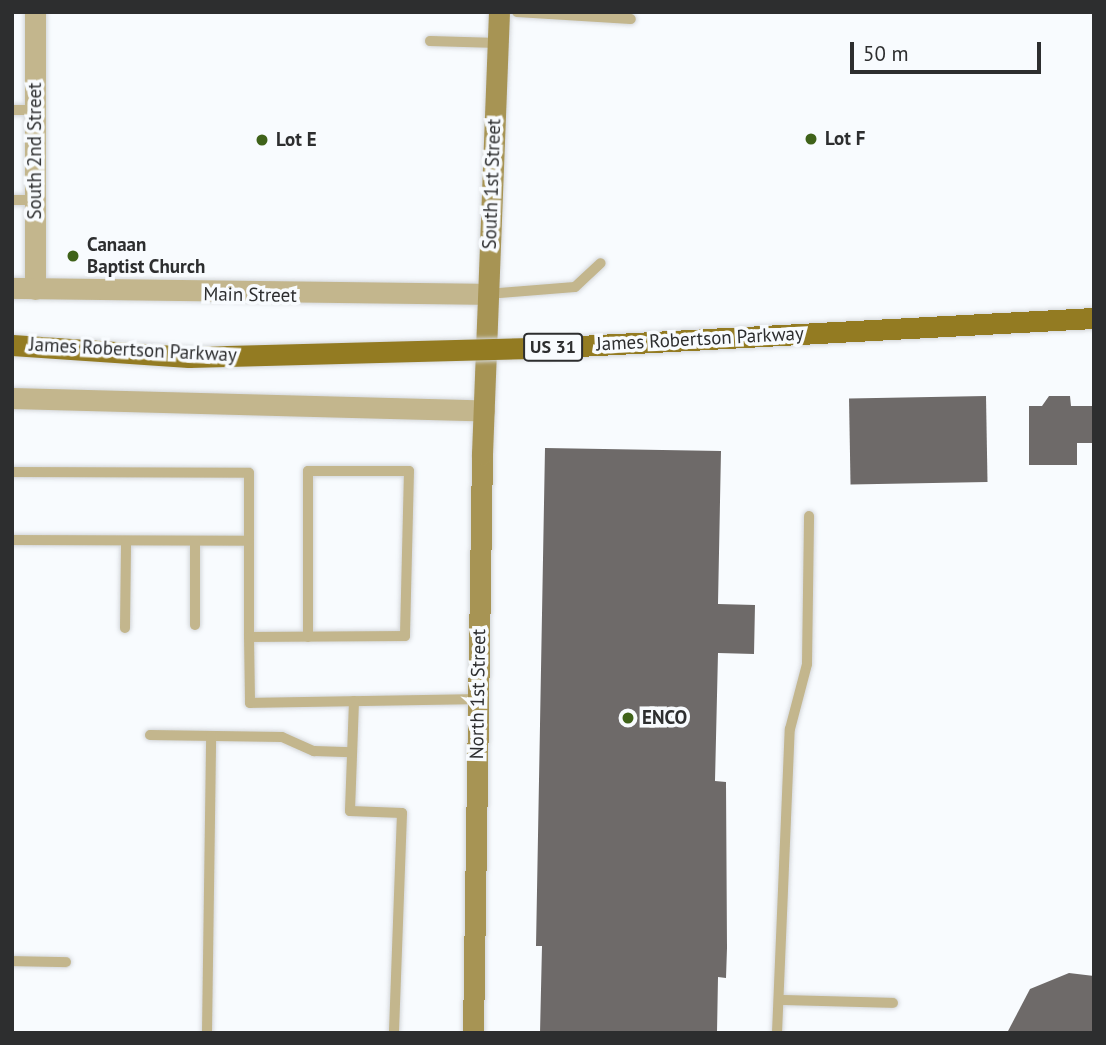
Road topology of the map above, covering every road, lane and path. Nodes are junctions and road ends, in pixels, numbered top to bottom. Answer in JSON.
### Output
{"nodes":[{"id":1,"x":35,"y":12,"type":"edge"},
{"id":2,"x":499,"y":12,"type":"edge"},
{"id":3,"x":517,"y":12,"type":"edge"},
{"id":4,"x":631,"y":19,"type":"dead end"},
{"id":5,"x":430,"y":41,"type":"dead end"},
{"id":6,"x":498,"y":43,"type":"junction"},
{"id":7,"x":12,"y":110,"type":"edge"},
{"id":8,"x":35,"y":110,"type":"junction"},
{"id":9,"x":12,"y":200,"type":"edge"},
{"id":10,"x":35,"y":200,"type":"junction"},
{"id":11,"x":601,"y":263,"type":"dead end"},
{"id":12,"x":12,"y":288,"type":"edge"},
{"id":13,"x":35,"y":289,"type":"junction"},
{"id":14,"x":487,"y":294,"type":"junction"},
{"id":15,"x":1094,"y":318,"type":"edge"},
{"id":16,"x":12,"y":345,"type":"edge"},
{"id":17,"x":486,"y":356,"type":"joint"},
{"id":18,"x":12,"y":398,"type":"edge"},
{"id":19,"x":484,"y":410,"type":"junction"},
{"id":20,"x":12,"y":472,"type":"edge"},
{"id":21,"x":809,"y":516,"type":"dead end"},
{"id":22,"x":12,"y":540,"type":"edge"},
{"id":23,"x":125,"y":541,"type":"junction"},
{"id":24,"x":195,"y":541,"type":"junction"},
{"id":25,"x":249,"y":541,"type":"junction"},
{"id":26,"x":195,"y":625,"type":"dead end"},
{"id":27,"x":125,"y":628,"type":"dead end"},
{"id":28,"x":248,"y":637,"type":"junction"},
{"id":29,"x":308,"y":637,"type":"junction"},
{"id":30,"x":478,"y":699,"type":"junction"},
{"id":31,"x":354,"y":701,"type":"junction"},
{"id":32,"x":150,"y":735,"type":"dead end"},
{"id":33,"x":211,"y":736,"type":"junction"},
{"id":34,"x":352,"y":752,"type":"junction"},
{"id":35,"x":12,"y":961,"type":"edge"},
{"id":36,"x":66,"y":962,"type":"dead end"},
{"id":37,"x":779,"y":1000,"type":"junction"},
{"id":38,"x":893,"y":1003,"type":"dead end"},
{"id":39,"x":206,"y":1033,"type":"edge"},
{"id":40,"x":394,"y":1033,"type":"edge"},
{"id":41,"x":473,"y":1033,"type":"edge"},
{"id":42,"x":777,"y":1033,"type":"edge"}],
"edges":[{"from":1,"to":8,"type":"street","name":"South 2nd Street"},
{"from":2,"to":6,"type":"street","name":"South 1st Street"},
{"from":3,"to":4,"type":"lane"},
{"from":5,"to":6,"type":"lane"},
{"from":6,"to":14,"type":"street","name":"South 1st Street"},
{"from":7,"to":8,"type":"lane"},
{"from":8,"to":10,"type":"street","name":"South 2nd Street"},
{"from":9,"to":10,"type":"lane"},
{"from":10,"to":13,"type":"street","name":"South 2nd Street"},
{"from":11,"to":14,"type":"lane"},
{"from":12,"to":13,"type":"street","name":"Main Street"},
{"from":13,"to":14,"type":"street","name":"Main Street"},
{"from":14,"to":17,"type":"street","name":"South 1st Street"},
{"from":15,"to":16,"type":"main road","name":"James Robertson Parkway","number":"US 31","bridge":true},
{"from":17,"to":19,"type":"street","name":"North 1st Street"},
{"from":18,"to":19,"type":"street"},
{"from":19,"to":30,"type":"street","name":"North 1st Street"},
{"from":20,"to":25,"type":"lane"},
{"from":21,"to":37,"type":"lane"},
{"from":22,"to":23,"type":"lane"},
{"from":23,"to":24,"type":"lane"},
{"from":23,"to":27,"type":"lane"},
{"from":24,"to":25,"type":"lane"},
{"from":24,"to":26,"type":"lane"},
{"from":25,"to":28,"type":"lane"},
{"from":28,"to":29,"type":"lane"},
{"from":28,"to":31,"type":"lane"},
{"from":29,"to":29,"type":"lane"},
{"from":30,"to":31,"type":"lane"},
{"from":30,"to":41,"type":"street","name":"North 1st Street"},
{"from":31,"to":34,"type":"lane"},
{"from":32,"to":33,"type":"lane"},
{"from":33,"to":34,"type":"lane"},
{"from":33,"to":39,"type":"lane"},
{"from":34,"to":40,"type":"lane"},
{"from":35,"to":36,"type":"lane"},
{"from":37,"to":38,"type":"lane"},
{"from":37,"to":42,"type":"lane"}]}
